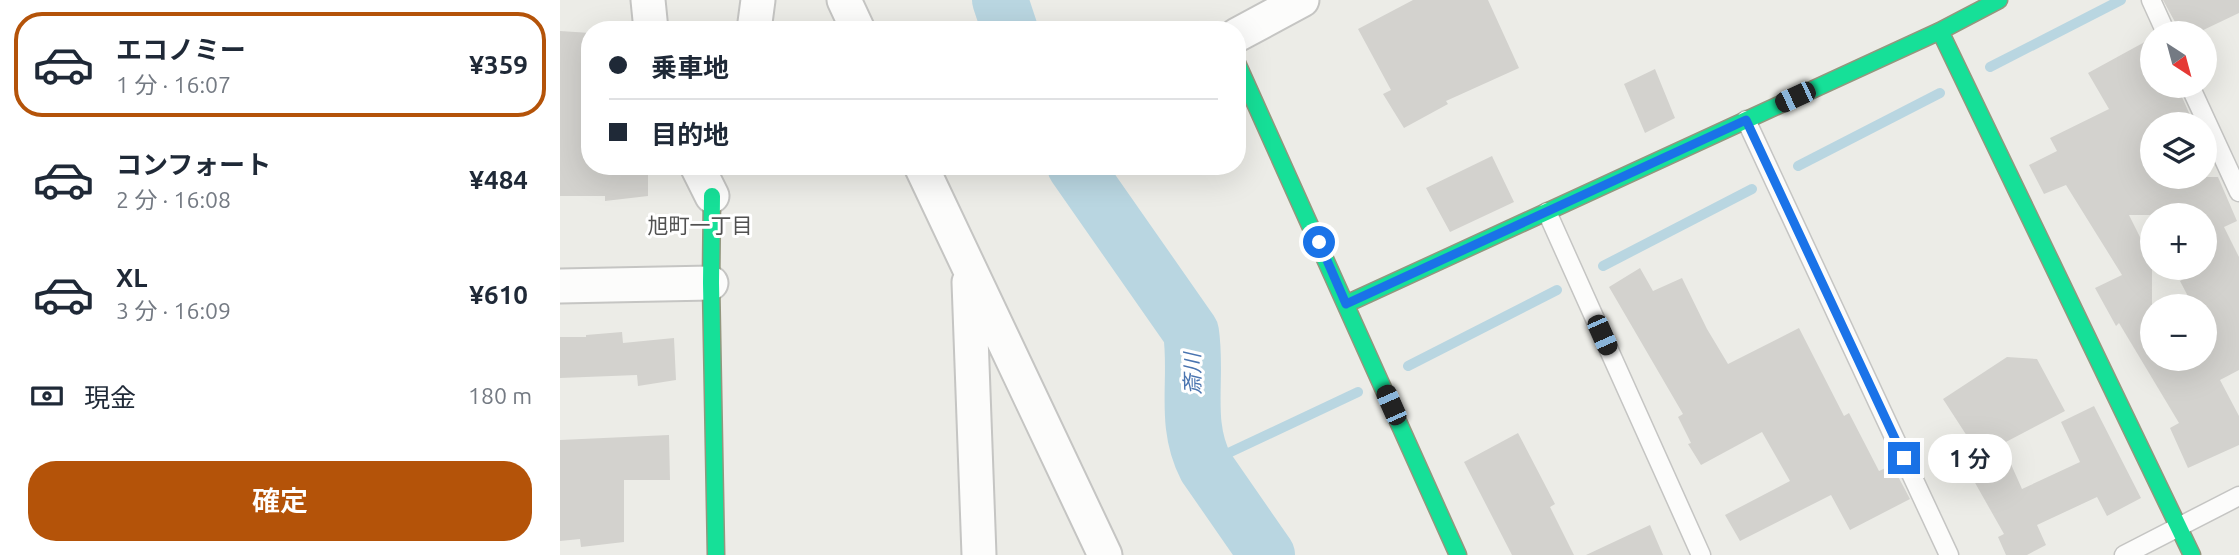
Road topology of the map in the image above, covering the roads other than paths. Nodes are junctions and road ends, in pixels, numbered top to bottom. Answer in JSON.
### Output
{"nodes":[{"id":1,"x":648,"y":0,"type":"edge"},
{"id":2,"x":758,"y":0,"type":"edge"},
{"id":3,"x":844,"y":0,"type":"edge"},
{"id":4,"x":1302,"y":0,"type":"edge"},
{"id":5,"x":1999,"y":0,"type":"edge"},
{"id":6,"x":2151,"y":0,"type":"edge"},
{"id":7,"x":649,"y":21,"type":"edge"},
{"id":8,"x":755,"y":21,"type":"edge"},
{"id":9,"x":854,"y":21,"type":"edge"},
{"id":10,"x":2161,"y":21,"type":"edge"},
{"id":11,"x":1246,"y":30,"type":"edge"},
{"id":12,"x":1940,"y":31,"type":"junction"},
{"id":13,"x":1246,"y":83,"type":"edge"},
{"id":14,"x":2196,"y":98,"type":"edge"},
{"id":15,"x":1746,"y":120,"type":"junction"},
{"id":16,"x":925,"y":175,"type":"edge"},
{"id":17,"x":719,"y":181,"type":"edge"},
{"id":18,"x":2239,"y":192,"type":"edge"},
{"id":19,"x":1547,"y":212,"type":"junction"},
{"id":20,"x":968,"y":270,"type":"junction"},
{"id":21,"x":711,"y":283,"type":"junction"},
{"id":22,"x":560,"y":286,"type":"edge"},
{"id":23,"x":1346,"y":304,"type":"junction"},
{"id":24,"x":2239,"y":496,"type":"edge"},
{"id":25,"x":2178,"y":527,"type":"junction"},
{"id":26,"x":716,"y":555,"type":"edge"},
{"id":27,"x":979,"y":555,"type":"edge"},
{"id":28,"x":1105,"y":555,"type":"edge"},
{"id":29,"x":1458,"y":555,"type":"edge"},
{"id":30,"x":1702,"y":555,"type":"edge"},
{"id":31,"x":1949,"y":555,"type":"edge"},
{"id":32,"x":2124,"y":555,"type":"edge"},
{"id":33,"x":2192,"y":555,"type":"edge"}],
"edges":[{"from":1,"to":7,"type":"street"},
{"from":2,"to":8,"type":"street"},
{"from":3,"to":9,"type":"street"},
{"from":4,"to":11,"type":"street"},
{"from":5,"to":12,"type":"street"},
{"from":6,"to":10,"type":"lane"},
{"from":12,"to":15,"type":"street"},
{"from":12,"to":25,"type":"street"},
{"from":13,"to":23,"type":"street"},
{"from":14,"to":18,"type":"lane"},
{"from":15,"to":19,"type":"street"},
{"from":15,"to":31,"type":"lane"},
{"from":16,"to":20,"type":"street"},
{"from":17,"to":21,"type":"street"},
{"from":19,"to":23,"type":"street"},
{"from":19,"to":30,"type":"lane"},
{"from":20,"to":27,"type":"street"},
{"from":20,"to":28,"type":"street"},
{"from":21,"to":22,"type":"street"},
{"from":21,"to":26,"type":"street"},
{"from":23,"to":29,"type":"street"},
{"from":24,"to":25,"type":"lane"},
{"from":25,"to":32,"type":"lane"},
{"from":25,"to":33,"type":"street"}]}
